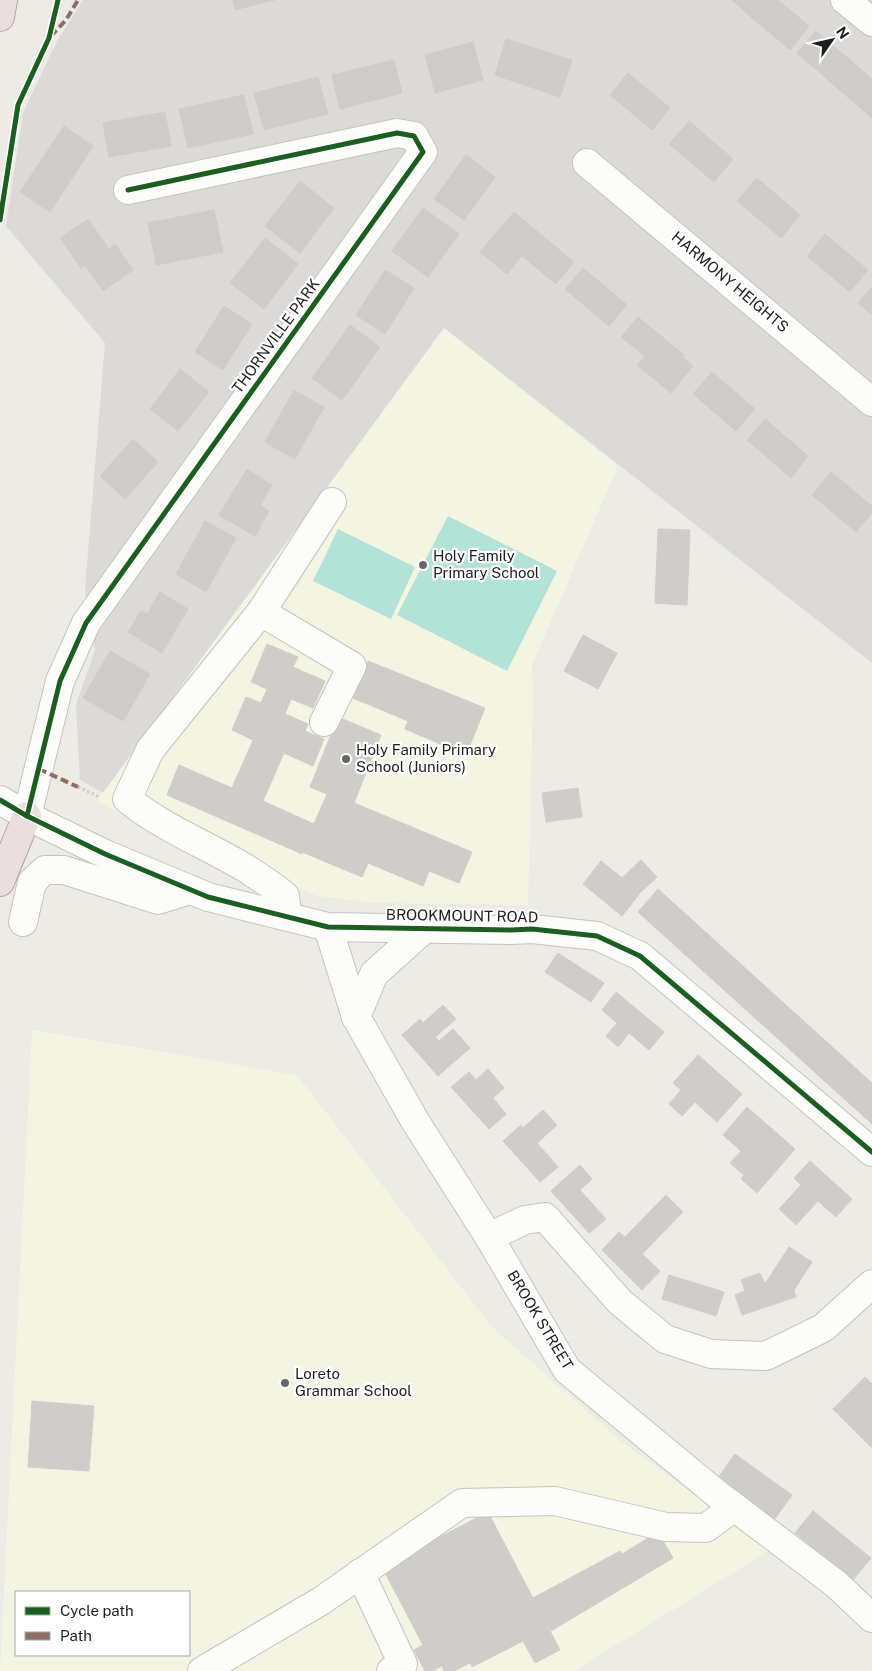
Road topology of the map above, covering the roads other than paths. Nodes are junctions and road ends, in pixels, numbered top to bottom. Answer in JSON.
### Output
{"nodes":[{"id":1,"x":3,"y":0,"type":"edge"},
{"id":2,"x":845,"y":0,"type":"edge"},
{"id":3,"x":0,"y":17,"type":"edge"},
{"id":4,"x":872,"y":22,"type":"edge"},
{"id":5,"x":587,"y":163,"type":"dead end"},
{"id":6,"x":128,"y":190,"type":"dead end"},
{"id":7,"x":872,"y":402,"type":"edge"},
{"id":8,"x":332,"y":502,"type":"dead end"},
{"id":9,"x":261,"y":612,"type":"junction"},
{"id":10,"x":324,"y":722,"type":"dead end"},
{"id":11,"x":0,"y":800,"type":"edge"},
{"id":12,"x":27,"y":816,"type":"junction"},
{"id":13,"x":0,"y":882,"type":"edge"},
{"id":14,"x":190,"y":890,"type":"junction"},
{"id":15,"x":287,"y":916,"type":"junction"},
{"id":16,"x":23,"y":922,"type":"dead end"},
{"id":17,"x":328,"y":927,"type":"junction"},
{"id":18,"x":425,"y":928,"type":"junction"},
{"id":19,"x":356,"y":1017,"type":"junction"},
{"id":20,"x":872,"y":1152,"type":"edge"},
{"id":21,"x":489,"y":1237,"type":"junction"},
{"id":22,"x":872,"y":1284,"type":"edge"},
{"id":23,"x":734,"y":1507,"type":"junction"},
{"id":24,"x":360,"y":1573,"type":"junction"},
{"id":25,"x":872,"y":1618,"type":"edge"},
{"id":26,"x":202,"y":1671,"type":"edge"},
{"id":27,"x":391,"y":1671,"type":"edge"}],
"edges":[{"from":1,"to":3,"type":"highway"},
{"from":2,"to":4,"type":"street"},
{"from":5,"to":7,"type":"street","name":"HARMONY HEIGHTS"},
{"from":6,"to":12,"type":"street","name":"THORNVILLE PARK"},
{"from":8,"to":9,"type":"street"},
{"from":9,"to":10,"type":"street"},
{"from":9,"to":15,"type":"street"},
{"from":11,"to":12,"type":"street","name":"BROOKMOUNT ROAD"},
{"from":12,"to":13,"type":"highway"},
{"from":12,"to":14,"type":"street","name":"BROOKMOUNT ROAD"},
{"from":14,"to":15,"type":"street","name":"BROOKMOUNT ROAD"},
{"from":14,"to":16,"type":"street"},
{"from":15,"to":17,"type":"street","name":"BROOKMOUNT ROAD"},
{"from":17,"to":18,"type":"street","name":"BROOKMOUNT ROAD"},
{"from":17,"to":19,"type":"street","name":"BROOK STREET"},
{"from":18,"to":19,"type":"street"},
{"from":18,"to":20,"type":"street","name":"BROOKMOUNT ROAD"},
{"from":19,"to":21,"type":"street","name":"BROOK STREET"},
{"from":21,"to":22,"type":"street"},
{"from":21,"to":23,"type":"street","name":"BROOK STREET"},
{"from":23,"to":24,"type":"street"},
{"from":23,"to":25,"type":"street","name":"BROOK STREET"},
{"from":24,"to":26,"type":"street"},
{"from":24,"to":27,"type":"street"}]}
